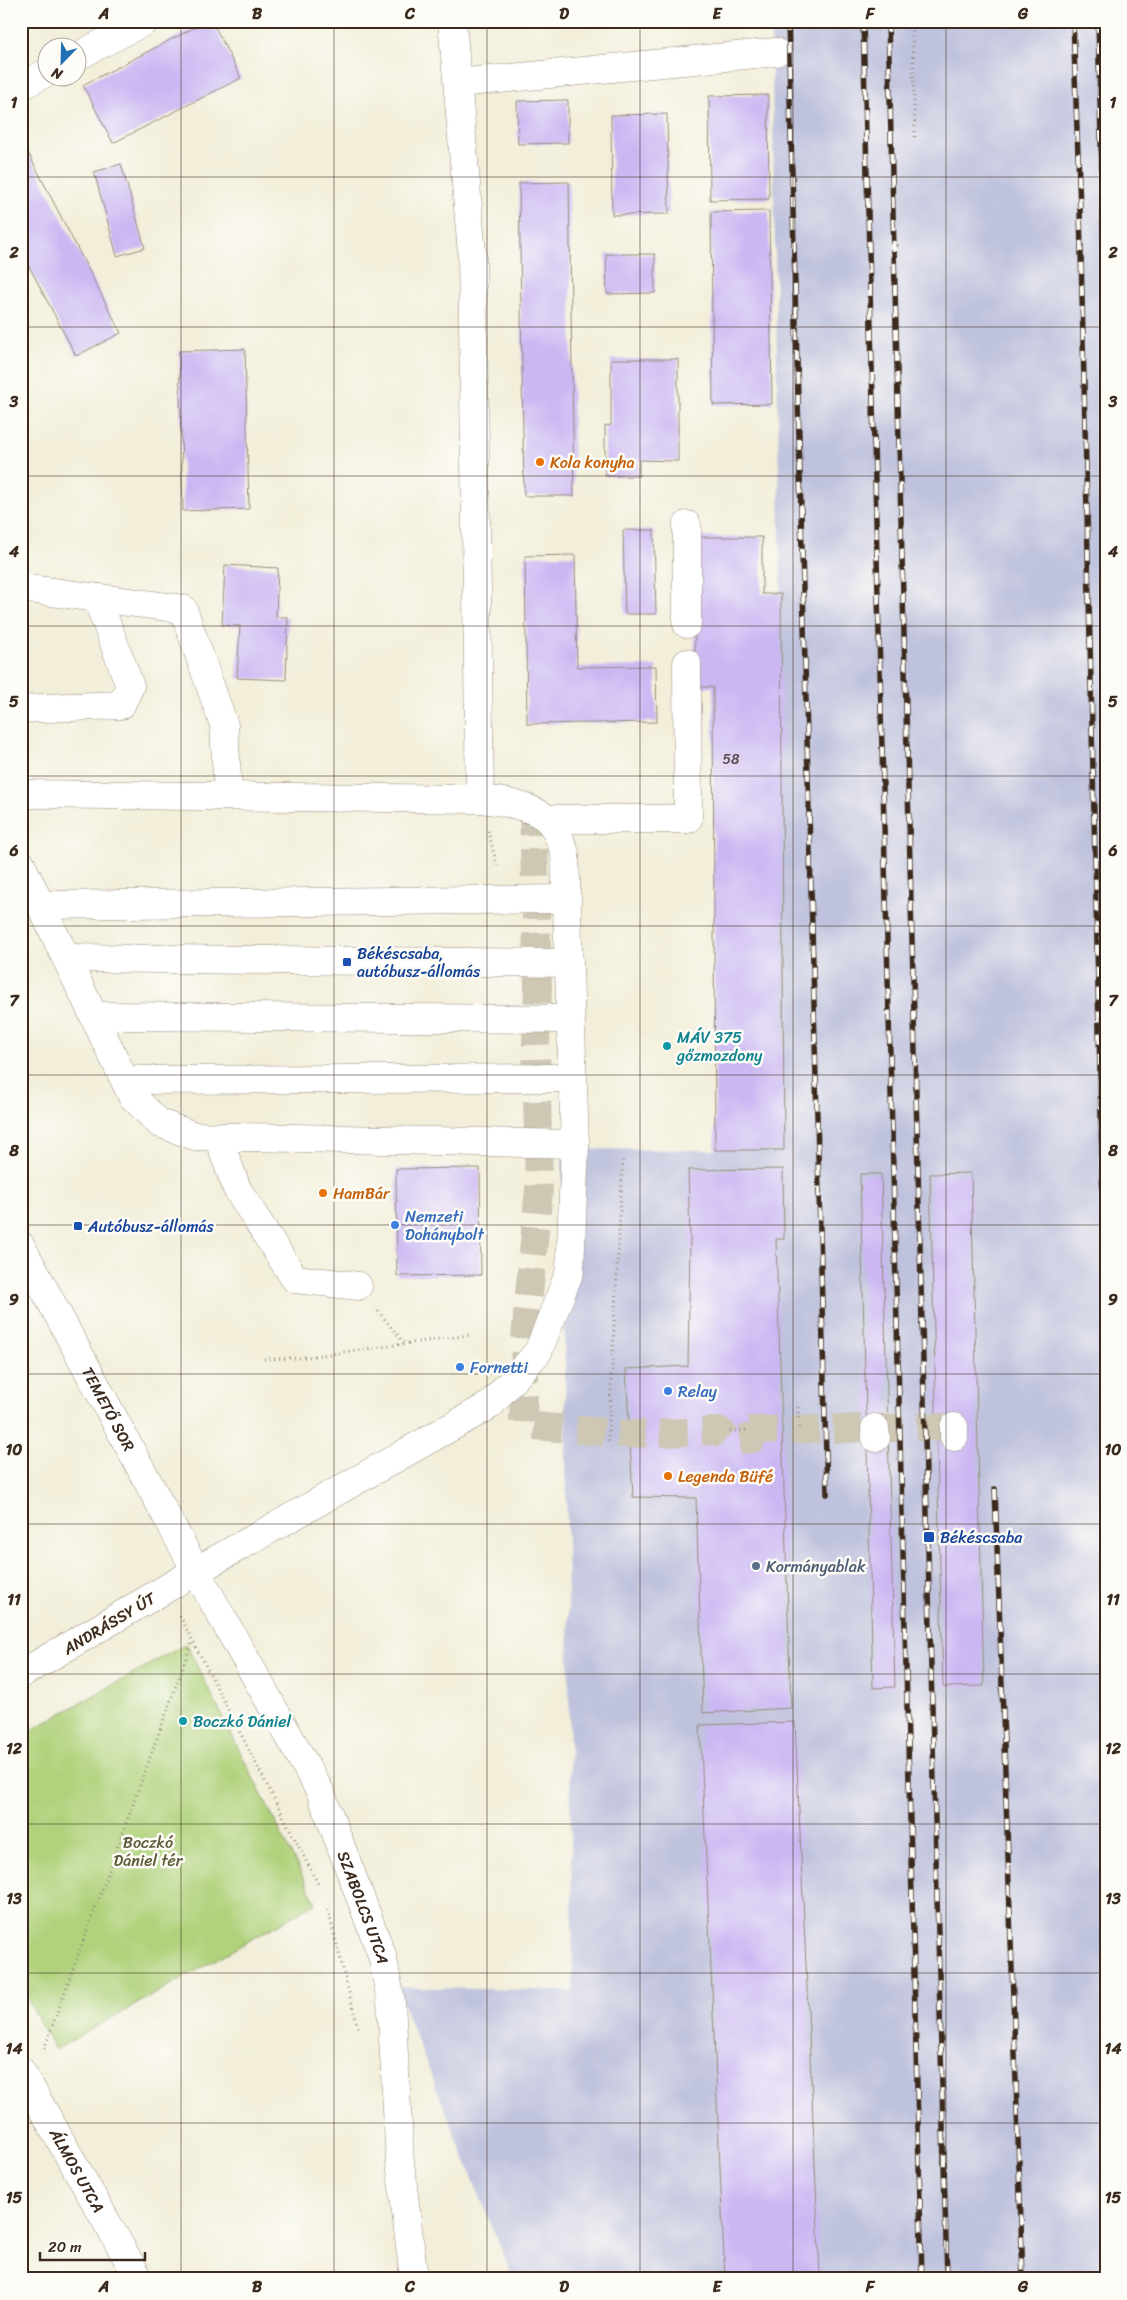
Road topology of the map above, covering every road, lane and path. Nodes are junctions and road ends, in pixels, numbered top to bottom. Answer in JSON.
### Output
{"nodes":[{"id":1,"x":145,"y":21,"type":"edge"},
{"id":2,"x":452,"y":21,"type":"edge"},
{"id":3,"x":912,"y":21,"type":"edge"},
{"id":4,"x":88,"y":51,"type":"edge"},
{"id":5,"x":776,"y":52,"type":"dead end"},
{"id":6,"x":38,"y":77,"type":"edge"},
{"id":7,"x":458,"y":83,"type":"junction"},
{"id":8,"x":21,"y":86,"type":"edge"},
{"id":9,"x":915,"y":137,"type":"dead end"},
{"id":10,"x":686,"y":525,"type":"dead end"},
{"id":11,"x":21,"y":588,"type":"edge"},
{"id":12,"x":97,"y":598,"type":"junction"},
{"id":13,"x":687,"y":624,"type":"dead end"},
{"id":14,"x":687,"y":663,"type":"dead end"},
{"id":15,"x":21,"y":709,"type":"edge"},
{"id":16,"x":21,"y":794,"type":"edge"},
{"id":17,"x":228,"y":795,"type":"junction"},
{"id":18,"x":480,"y":798,"type":"junction"},
{"id":19,"x":547,"y":819,"type":"junction"},
{"id":20,"x":21,"y":864,"type":"edge"},
{"id":21,"x":567,"y":899,"type":"junction"},
{"id":22,"x":41,"y":905,"type":"junction"},
{"id":23,"x":66,"y":958,"type":"junction"},
{"id":24,"x":569,"y":964,"type":"junction"},
{"id":25,"x":94,"y":1016,"type":"junction"},
{"id":26,"x":570,"y":1019,"type":"junction"},
{"id":27,"x":573,"y":1078,"type":"junction"},
{"id":28,"x":125,"y":1080,"type":"junction"},
{"id":29,"x":218,"y":1137,"type":"junction"},
{"id":30,"x":575,"y":1144,"type":"junction"},
{"id":31,"x":623,"y":1158,"type":"dead end"},
{"id":32,"x":21,"y":1246,"type":"edge"},
{"id":33,"x":358,"y":1286,"type":"joint"},
{"id":34,"x":470,"y":1335,"type":"dead end"},
{"id":35,"x":405,"y":1343,"type":"junction"},
{"id":36,"x":264,"y":1359,"type":"dead end"},
{"id":37,"x":798,"y":1407,"type":"dead end"},
{"id":38,"x":799,"y":1429,"type":"dead end"},
{"id":39,"x":749,"y":1430,"type":"tunnel mouth"},
{"id":40,"x":730,"y":1431,"type":"dead end"},
{"id":41,"x":608,"y":1441,"type":"dead end"},
{"id":42,"x":196,"y":1571,"type":"junction"},
{"id":43,"x":166,"y":1589,"type":"junction"},
{"id":44,"x":192,"y":1641,"type":"junction"},
{"id":45,"x":21,"y":1674,"type":"edge"},
{"id":46,"x":320,"y":1887,"type":"dead end"},
{"id":47,"x":327,"y":1905,"type":"dead end"},
{"id":48,"x":358,"y":2030,"type":"dead end"},
{"id":49,"x":26,"y":2079,"type":"edge"},
{"id":50,"x":139,"y":2279,"type":"edge"},
{"id":51,"x":414,"y":2279,"type":"edge"}],
"edges":[{"from":1,"to":4,"type":"street"},
{"from":2,"to":7,"type":"street"},
{"from":3,"to":9,"type":"path"},
{"from":5,"to":7,"type":"street"},
{"from":6,"to":8,"type":"street"},
{"from":7,"to":18,"type":"street"},
{"from":10,"to":13,"type":"street"},
{"from":11,"to":12,"type":"street"},
{"from":12,"to":15,"type":"street"},
{"from":12,"to":17,"type":"street"},
{"from":14,"to":19,"type":"street"},
{"from":16,"to":17,"type":"street"},
{"from":17,"to":18,"type":"street"},
{"from":18,"to":19,"type":"street"},
{"from":19,"to":21,"type":"street","name":"ANDRÁSSY ÚT"},
{"from":20,"to":22,"type":"street"},
{"from":21,"to":22,"type":"street"},
{"from":21,"to":24,"type":"street","name":"ANDRÁSSY ÚT"},
{"from":22,"to":23,"type":"street"},
{"from":23,"to":24,"type":"street"},
{"from":23,"to":25,"type":"street"},
{"from":24,"to":26,"type":"street","name":"ANDRÁSSY ÚT"},
{"from":25,"to":26,"type":"street"},
{"from":25,"to":28,"type":"street"},
{"from":26,"to":27,"type":"street","name":"ANDRÁSSY ÚT"},
{"from":27,"to":28,"type":"street"},
{"from":27,"to":30,"type":"street","name":"ANDRÁSSY ÚT"},
{"from":28,"to":29,"type":"street"},
{"from":29,"to":30,"type":"street"},
{"from":29,"to":33,"type":"street"},
{"from":30,"to":42,"type":"street","name":"ANDRÁSSY ÚT"},
{"from":31,"to":41,"type":"path"},
{"from":32,"to":42,"type":"street","name":"TEMETŐ SOR"},
{"from":33,"to":35,"type":"path"},
{"from":34,"to":35,"type":"path"},
{"from":35,"to":36,"type":"path"},
{"from":37,"to":38,"type":"path"},
{"from":39,"to":40,"type":"path"},
{"from":42,"to":43,"type":"street","name":"ANDRÁSSY ÚT"},
{"from":42,"to":51,"type":"street","name":"SZABOLCS UTCA"},
{"from":43,"to":44,"type":"path","name":"SZABOLCS UTCA"},
{"from":43,"to":45,"type":"street","name":"ANDRÁSSY ÚT"},
{"from":44,"to":46,"type":"path","name":"SZABOLCS UTCA"},
{"from":44,"to":49,"type":"path"},
{"from":47,"to":48,"type":"path","name":"SZABOLCS UTCA"},
{"from":49,"to":50,"type":"street","name":"ÁLMOS UTCA"}]}
